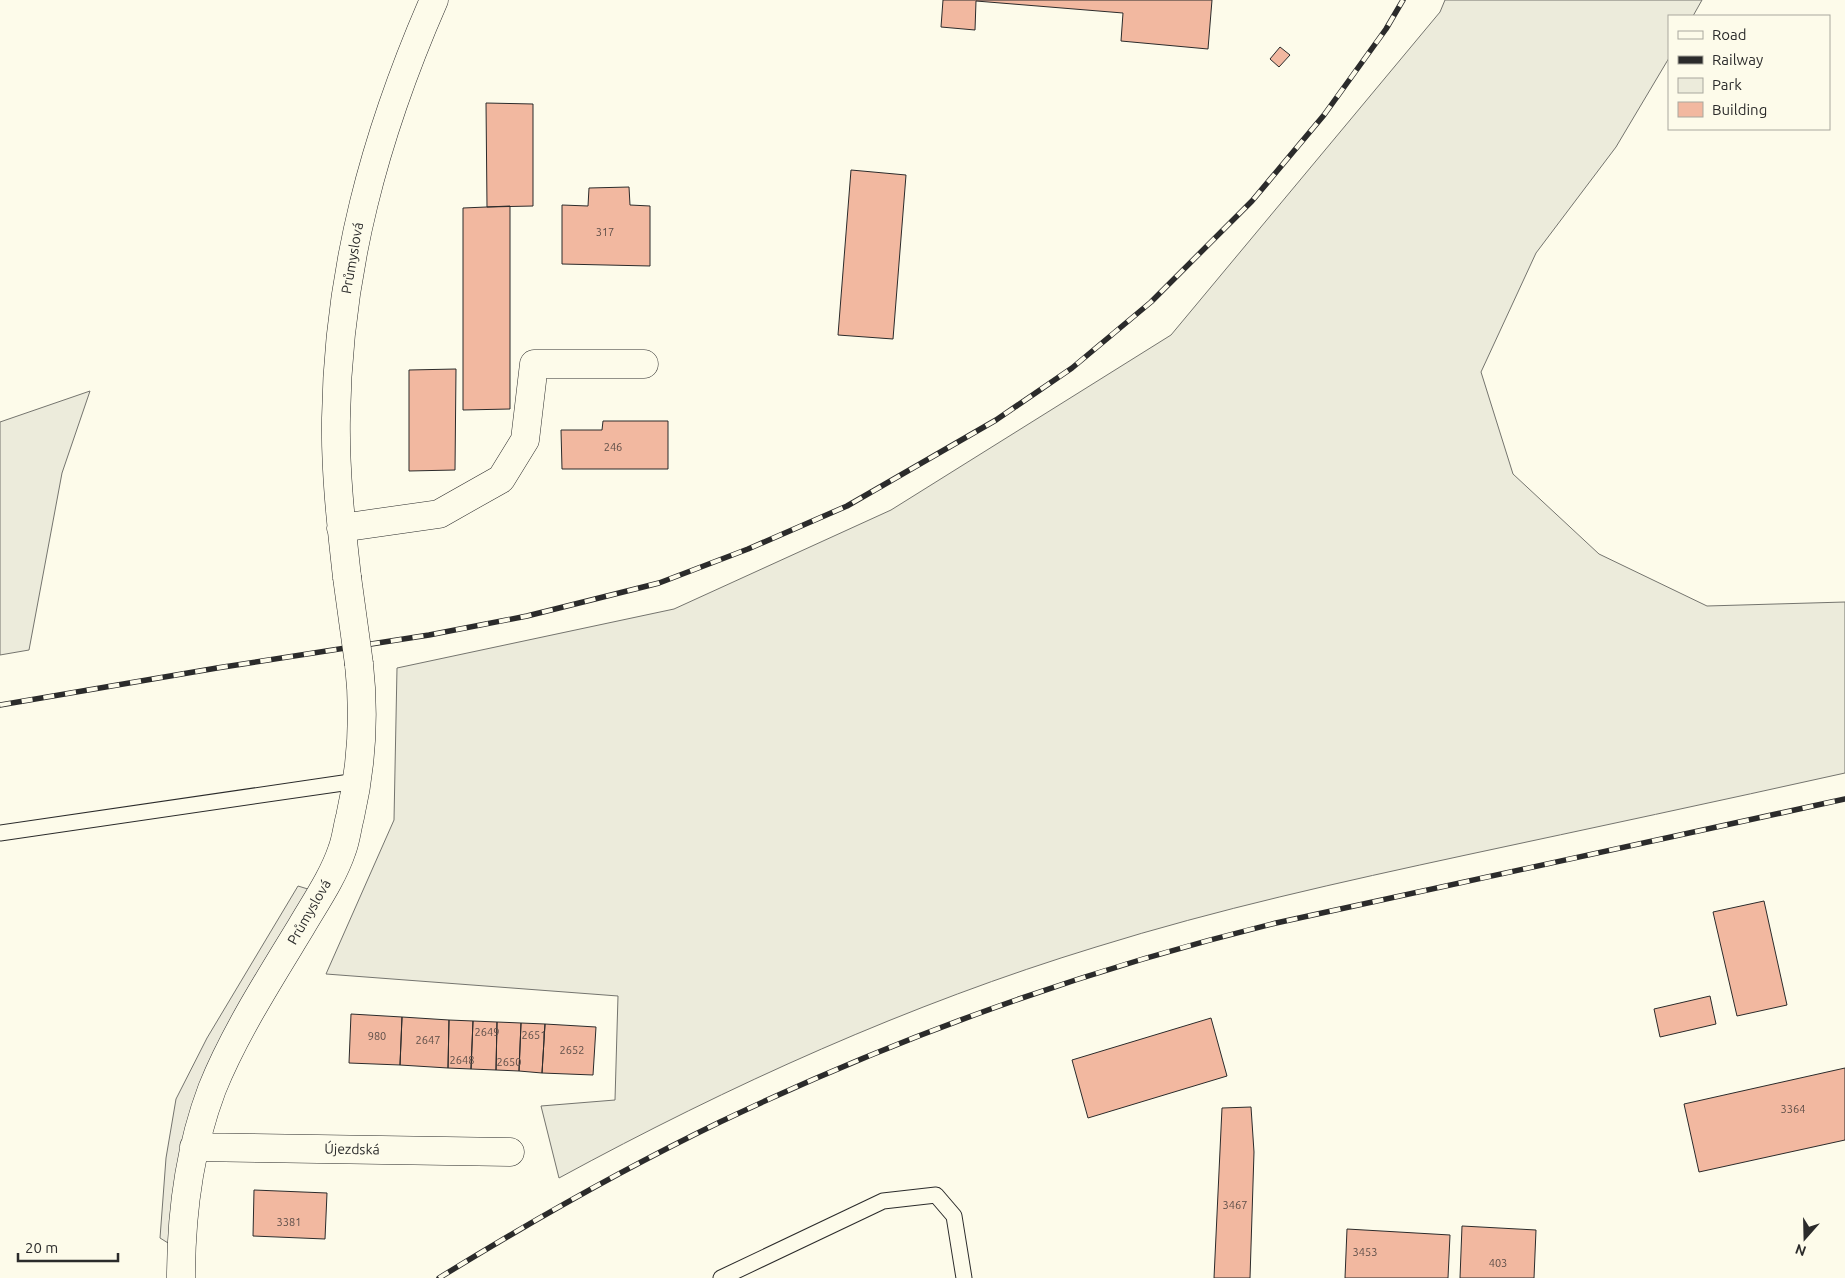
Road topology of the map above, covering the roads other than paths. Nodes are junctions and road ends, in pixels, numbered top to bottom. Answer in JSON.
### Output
{"nodes":[{"id":1,"x":434,"y":0,"type":"edge"},
{"id":2,"x":644,"y":364,"type":"dead end"},
{"id":3,"x":341,"y":528,"type":"junction"},
{"id":4,"x":356,"y":781,"type":"junction"},
{"id":5,"x":0,"y":833,"type":"edge"},
{"id":6,"x":194,"y":1147,"type":"junction"},
{"id":7,"x":510,"y":1152,"type":"dead end"},
{"id":8,"x":181,"y":1278,"type":"edge"},
{"id":9,"x":721,"y":1278,"type":"edge"},
{"id":10,"x":964,"y":1278,"type":"edge"}],
"edges":[{"from":1,"to":3,"type":"street","name":"Průmyslová"},
{"from":2,"to":3,"type":"street"},
{"from":3,"to":4,"type":"street","name":"Průmyslová","bridge":true},
{"from":4,"to":5,"type":"lane"},
{"from":4,"to":6,"type":"street","name":"Průmyslová"},
{"from":6,"to":7,"type":"street","name":"Újezdská"},
{"from":6,"to":8,"type":"street","name":"Průmyslová"},
{"from":9,"to":10,"type":"lane"}]}
